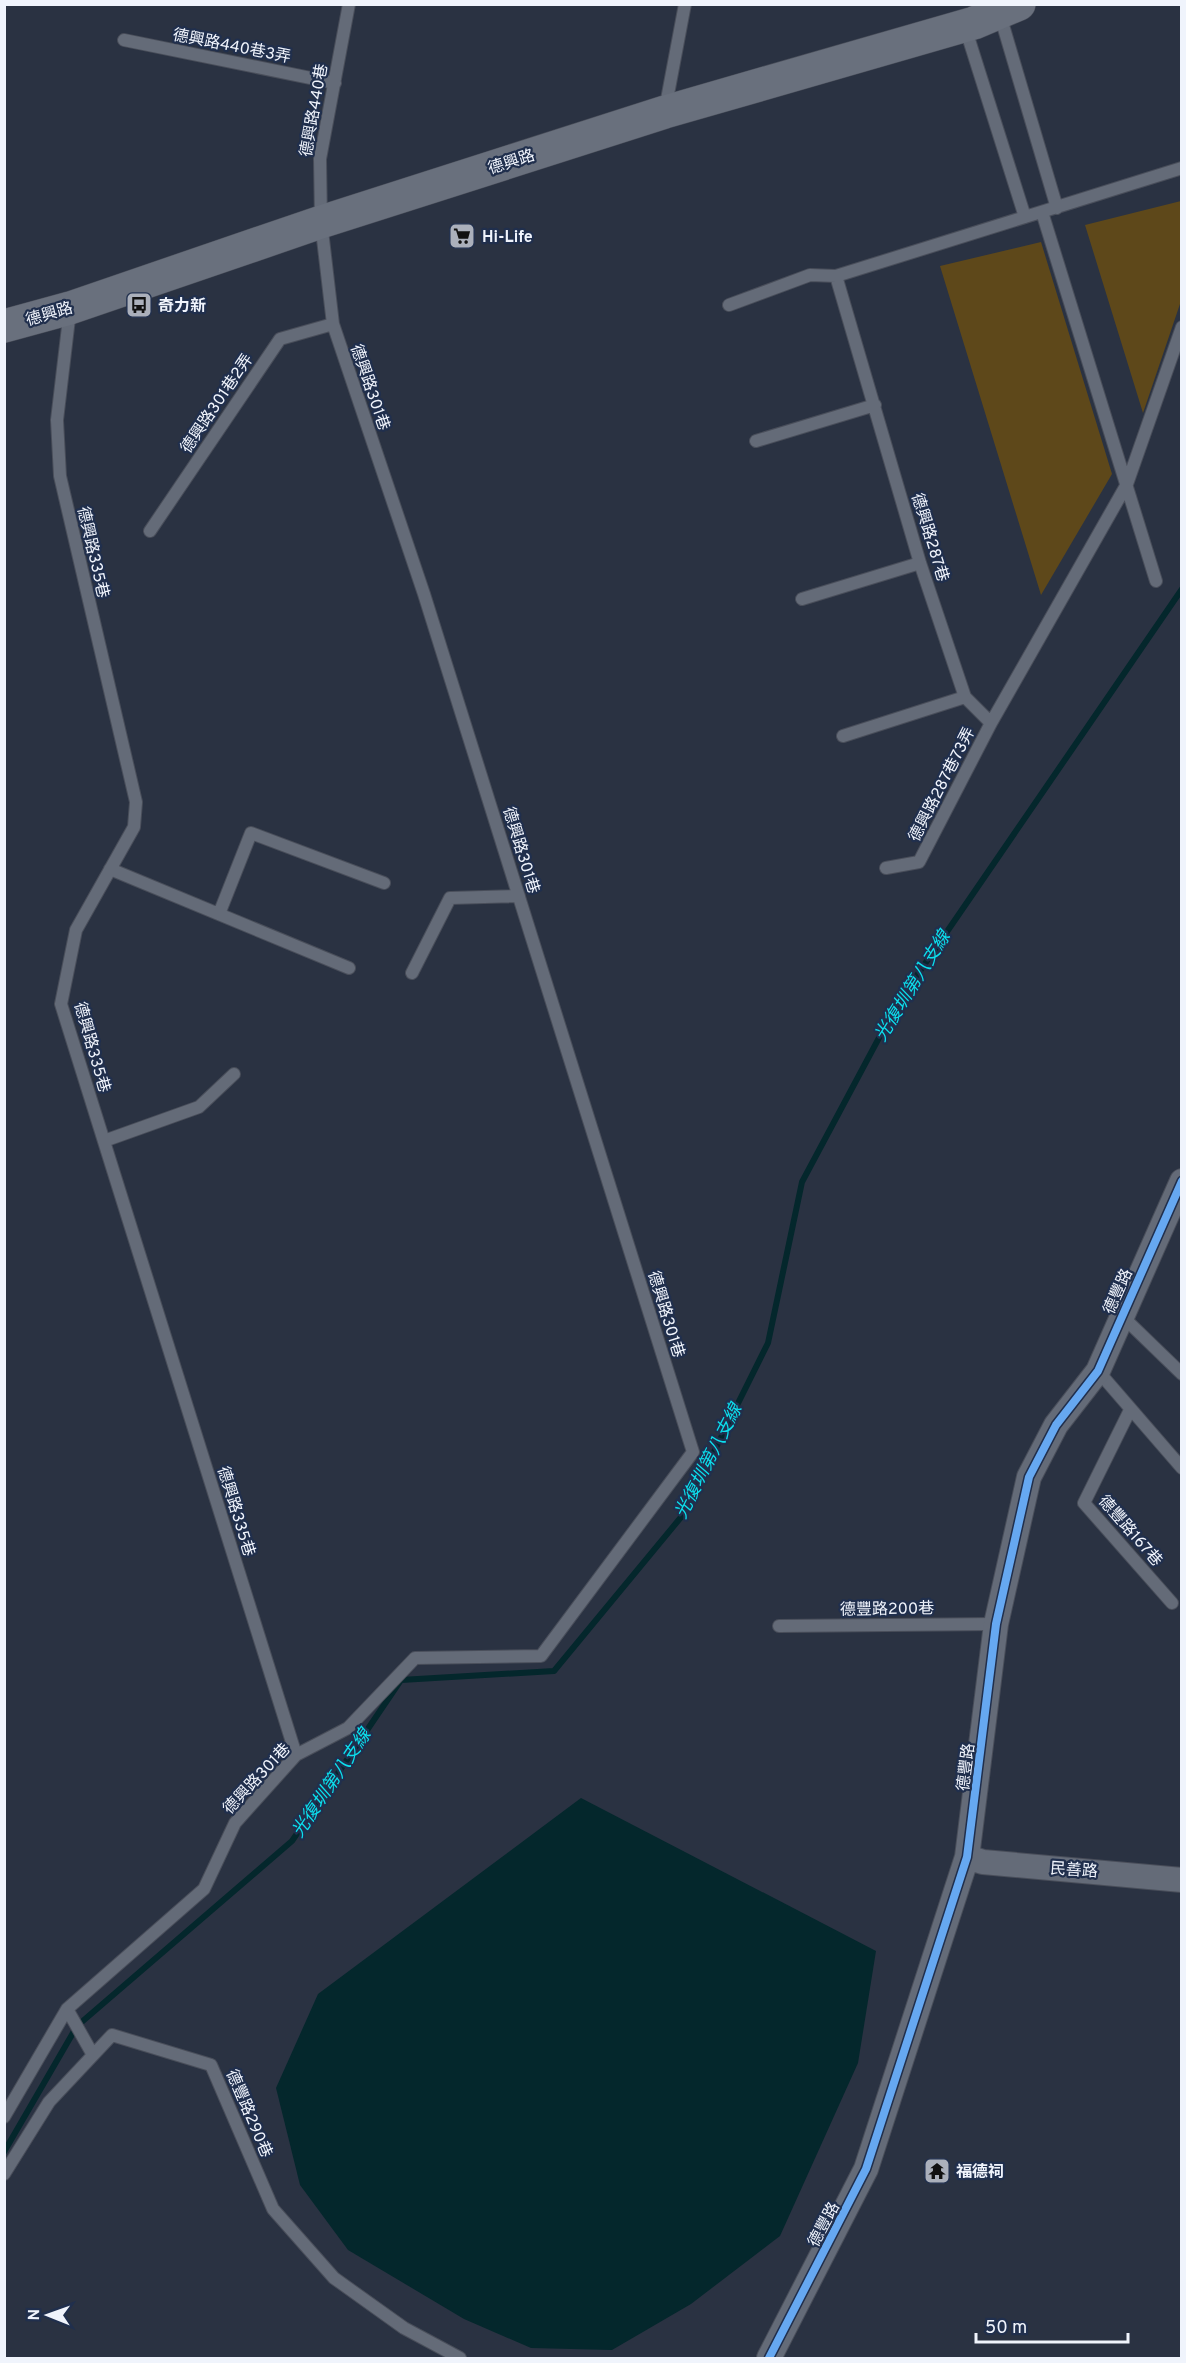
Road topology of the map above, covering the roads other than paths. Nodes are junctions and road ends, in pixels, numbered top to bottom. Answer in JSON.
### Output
{"nodes":[{"id":1,"x":349,"y":4,"type":"edge"},
{"id":2,"x":685,"y":4,"type":"edge"},
{"id":3,"x":1006,"y":7,"type":"edge"},
{"id":4,"x":964,"y":26,"type":"junction"},
{"id":5,"x":124,"y":40,"type":"dead end"},
{"id":6,"x":334,"y":82,"type":"junction"},
{"id":7,"x":665,"y":111,"type":"junction"},
{"id":8,"x":1182,"y":168,"type":"edge"},
{"id":9,"x":1057,"y":208,"type":"junction"},
{"id":10,"x":1042,"y":212,"type":"junction"},
{"id":11,"x":1024,"y":217,"type":"junction"},
{"id":12,"x":321,"y":222,"type":"junction"},
{"id":13,"x":836,"y":276,"type":"junction"},
{"id":14,"x":729,"y":305,"type":"dead end"},
{"id":15,"x":70,"y":308,"type":"junction"},
{"id":16,"x":333,"y":324,"type":"junction"},
{"id":17,"x":4,"y":326,"type":"edge"},
{"id":18,"x":1182,"y":327,"type":"edge"},
{"id":19,"x":875,"y":405,"type":"junction"},
{"id":20,"x":756,"y":441,"type":"dead end"},
{"id":21,"x":1127,"y":484,"type":"junction"},
{"id":22,"x":150,"y":531,"type":"dead end"},
{"id":23,"x":920,"y":563,"type":"junction"},
{"id":24,"x":1156,"y":581,"type":"dead end"},
{"id":25,"x":802,"y":599,"type":"dead end"},
{"id":26,"x":965,"y":696,"type":"junction"},
{"id":27,"x":991,"y":723,"type":"junction"},
{"id":28,"x":843,"y":736,"type":"dead end"},
{"id":29,"x":886,"y":868,"type":"dead end"},
{"id":30,"x":110,"y":869,"type":"junction"},
{"id":31,"x":384,"y":883,"type":"dead end"},
{"id":32,"x":519,"y":896,"type":"junction"},
{"id":33,"x":219,"y":914,"type":"junction"},
{"id":34,"x":349,"y":969,"type":"dead end"},
{"id":35,"x":412,"y":973,"type":"dead end"},
{"id":36,"x":234,"y":1074,"type":"dead end"},
{"id":37,"x":104,"y":1141,"type":"junction"},
{"id":38,"x":1182,"y":1181,"type":"edge"},
{"id":39,"x":1121,"y":1315,"type":"junction"},
{"id":40,"x":1098,"y":1371,"type":"junction"},
{"id":41,"x":1182,"y":1374,"type":"edge"},
{"id":42,"x":1130,"y":1410,"type":"junction"},
{"id":43,"x":1182,"y":1468,"type":"edge"},
{"id":44,"x":1172,"y":1603,"type":"dead end"},
{"id":45,"x":996,"y":1624,"type":"junction"},
{"id":46,"x":779,"y":1626,"type":"dead end"},
{"id":47,"x":296,"y":1755,"type":"junction"},
{"id":48,"x":967,"y":1857,"type":"junction"},
{"id":49,"x":1182,"y":1880,"type":"edge"},
{"id":50,"x":67,"y":2009,"type":"junction"},
{"id":51,"x":93,"y":2055,"type":"junction"},
{"id":52,"x":4,"y":2117,"type":"edge"},
{"id":53,"x":4,"y":2175,"type":"edge"},
{"id":54,"x":460,"y":2358,"type":"edge"},
{"id":55,"x":769,"y":2358,"type":"edge"}],
"edges":[{"from":1,"to":6,"type":"lane","name":"德興路440巷"},
{"from":2,"to":7,"type":"lane"},
{"from":3,"to":4,"type":"main road","name":"德興路"},
{"from":3,"to":9,"type":"lane"},
{"from":4,"to":7,"type":"main road","name":"德興路"},
{"from":4,"to":11,"type":"lane"},
{"from":5,"to":6,"type":"lane","name":"德興路440巷3弄"},
{"from":6,"to":12,"type":"lane","name":"德興路440巷"},
{"from":7,"to":12,"type":"main road","name":"德興路"},
{"from":8,"to":9,"type":"lane"},
{"from":9,"to":10,"type":"lane"},
{"from":10,"to":11,"type":"lane"},
{"from":10,"to":21,"type":"lane"},
{"from":11,"to":13,"type":"lane"},
{"from":12,"to":15,"type":"main road","name":"德興路"},
{"from":12,"to":16,"type":"lane","name":"德興路301巷"},
{"from":13,"to":14,"type":"lane"},
{"from":13,"to":19,"type":"lane","name":"德興路287巷"},
{"from":15,"to":17,"type":"main road","name":"德興路"},
{"from":15,"to":30,"type":"lane","name":"德興路335巷"},
{"from":16,"to":22,"type":"lane","name":"德興路301巷2弄"},
{"from":16,"to":32,"type":"lane","name":"德興路301巷"},
{"from":18,"to":21,"type":"lane"},
{"from":19,"to":20,"type":"lane"},
{"from":19,"to":23,"type":"lane","name":"德興路287巷"},
{"from":21,"to":24,"type":"lane"},
{"from":21,"to":27,"type":"lane"},
{"from":23,"to":25,"type":"lane"},
{"from":23,"to":26,"type":"lane","name":"德興路287巷"},
{"from":26,"to":27,"type":"lane","name":"德興路287巷"},
{"from":26,"to":28,"type":"lane"},
{"from":27,"to":29,"type":"lane","name":"德興路287巷73弄"},
{"from":30,"to":33,"type":"lane"},
{"from":30,"to":37,"type":"lane","name":"德興路335巷"},
{"from":31,"to":33,"type":"lane"},
{"from":32,"to":35,"type":"lane"},
{"from":32,"to":47,"type":"lane","name":"德興路301巷"},
{"from":33,"to":34,"type":"lane"},
{"from":36,"to":37,"type":"lane"},
{"from":37,"to":47,"type":"lane","name":"德興路335巷"},
{"from":38,"to":39,"type":"street","name":"德豐路"},
{"from":39,"to":40,"type":"street","name":"德豐路"},
{"from":39,"to":41,"type":"lane"},
{"from":40,"to":42,"type":"lane"},
{"from":40,"to":45,"type":"street","name":"德豐路"},
{"from":42,"to":43,"type":"lane"},
{"from":42,"to":44,"type":"lane","name":"德豐路167巷"},
{"from":45,"to":46,"type":"lane","name":"德豐路200巷"},
{"from":45,"to":48,"type":"street","name":"德豐路"},
{"from":47,"to":50,"type":"lane","name":"德興路301巷"},
{"from":48,"to":49,"type":"street","name":"民善路"},
{"from":48,"to":55,"type":"street","name":"德豐路"},
{"from":50,"to":51,"type":"lane"},
{"from":50,"to":52,"type":"lane","name":"德興路301巷"},
{"from":51,"to":53,"type":"lane","name":"德豐路290巷"},
{"from":51,"to":54,"type":"lane","name":"德豐路290巷"}]}
